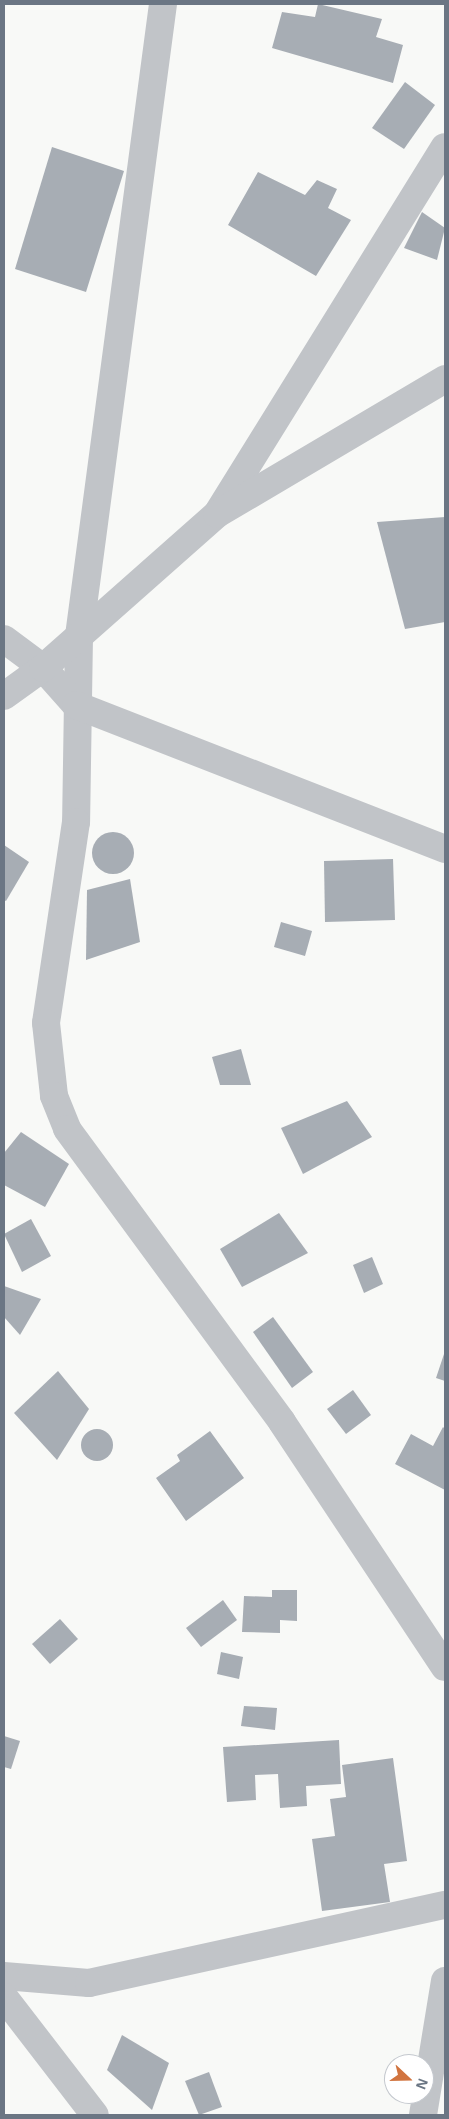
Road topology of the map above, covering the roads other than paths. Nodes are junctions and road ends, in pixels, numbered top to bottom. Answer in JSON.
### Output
{"nodes":[{"id":1,"x":163,"y":4,"type":"edge"},
{"id":2,"x":445,"y":147,"type":"edge"},
{"id":3,"x":445,"y":379,"type":"edge"},
{"id":4,"x":217,"y":514,"type":"junction"},
{"id":5,"x":79,"y":636,"type":"junction"},
{"id":6,"x":4,"y":639,"type":"edge"},
{"id":7,"x":43,"y":668,"type":"junction"},
{"id":8,"x":4,"y":696,"type":"edge"},
{"id":9,"x":76,"y":705,"type":"junction"},
{"id":10,"x":445,"y":849,"type":"edge"},
{"id":11,"x":445,"y":1667,"type":"edge"},
{"id":12,"x":445,"y":1905,"type":"edge"},
{"id":13,"x":4,"y":1976,"type":"edge"},
{"id":14,"x":445,"y":1981,"type":"edge"},
{"id":15,"x":4,"y":1997,"type":"edge"},
{"id":16,"x":95,"y":2115,"type":"edge"},
{"id":17,"x":423,"y":2115,"type":"edge"}],
"edges":[{"from":1,"to":5,"type":"street"},
{"from":2,"to":4,"type":"street"},
{"from":3,"to":4,"type":"street"},
{"from":4,"to":5,"type":"street"},
{"from":5,"to":7,"type":"street"},
{"from":5,"to":9,"type":"street"},
{"from":6,"to":7,"type":"street"},
{"from":7,"to":8,"type":"street"},
{"from":7,"to":9,"type":"street"},
{"from":9,"to":10,"type":"street"},
{"from":9,"to":11,"type":"street"},
{"from":12,"to":13,"type":"street"},
{"from":14,"to":17,"type":"street"},
{"from":15,"to":16,"type":"street"}]}
